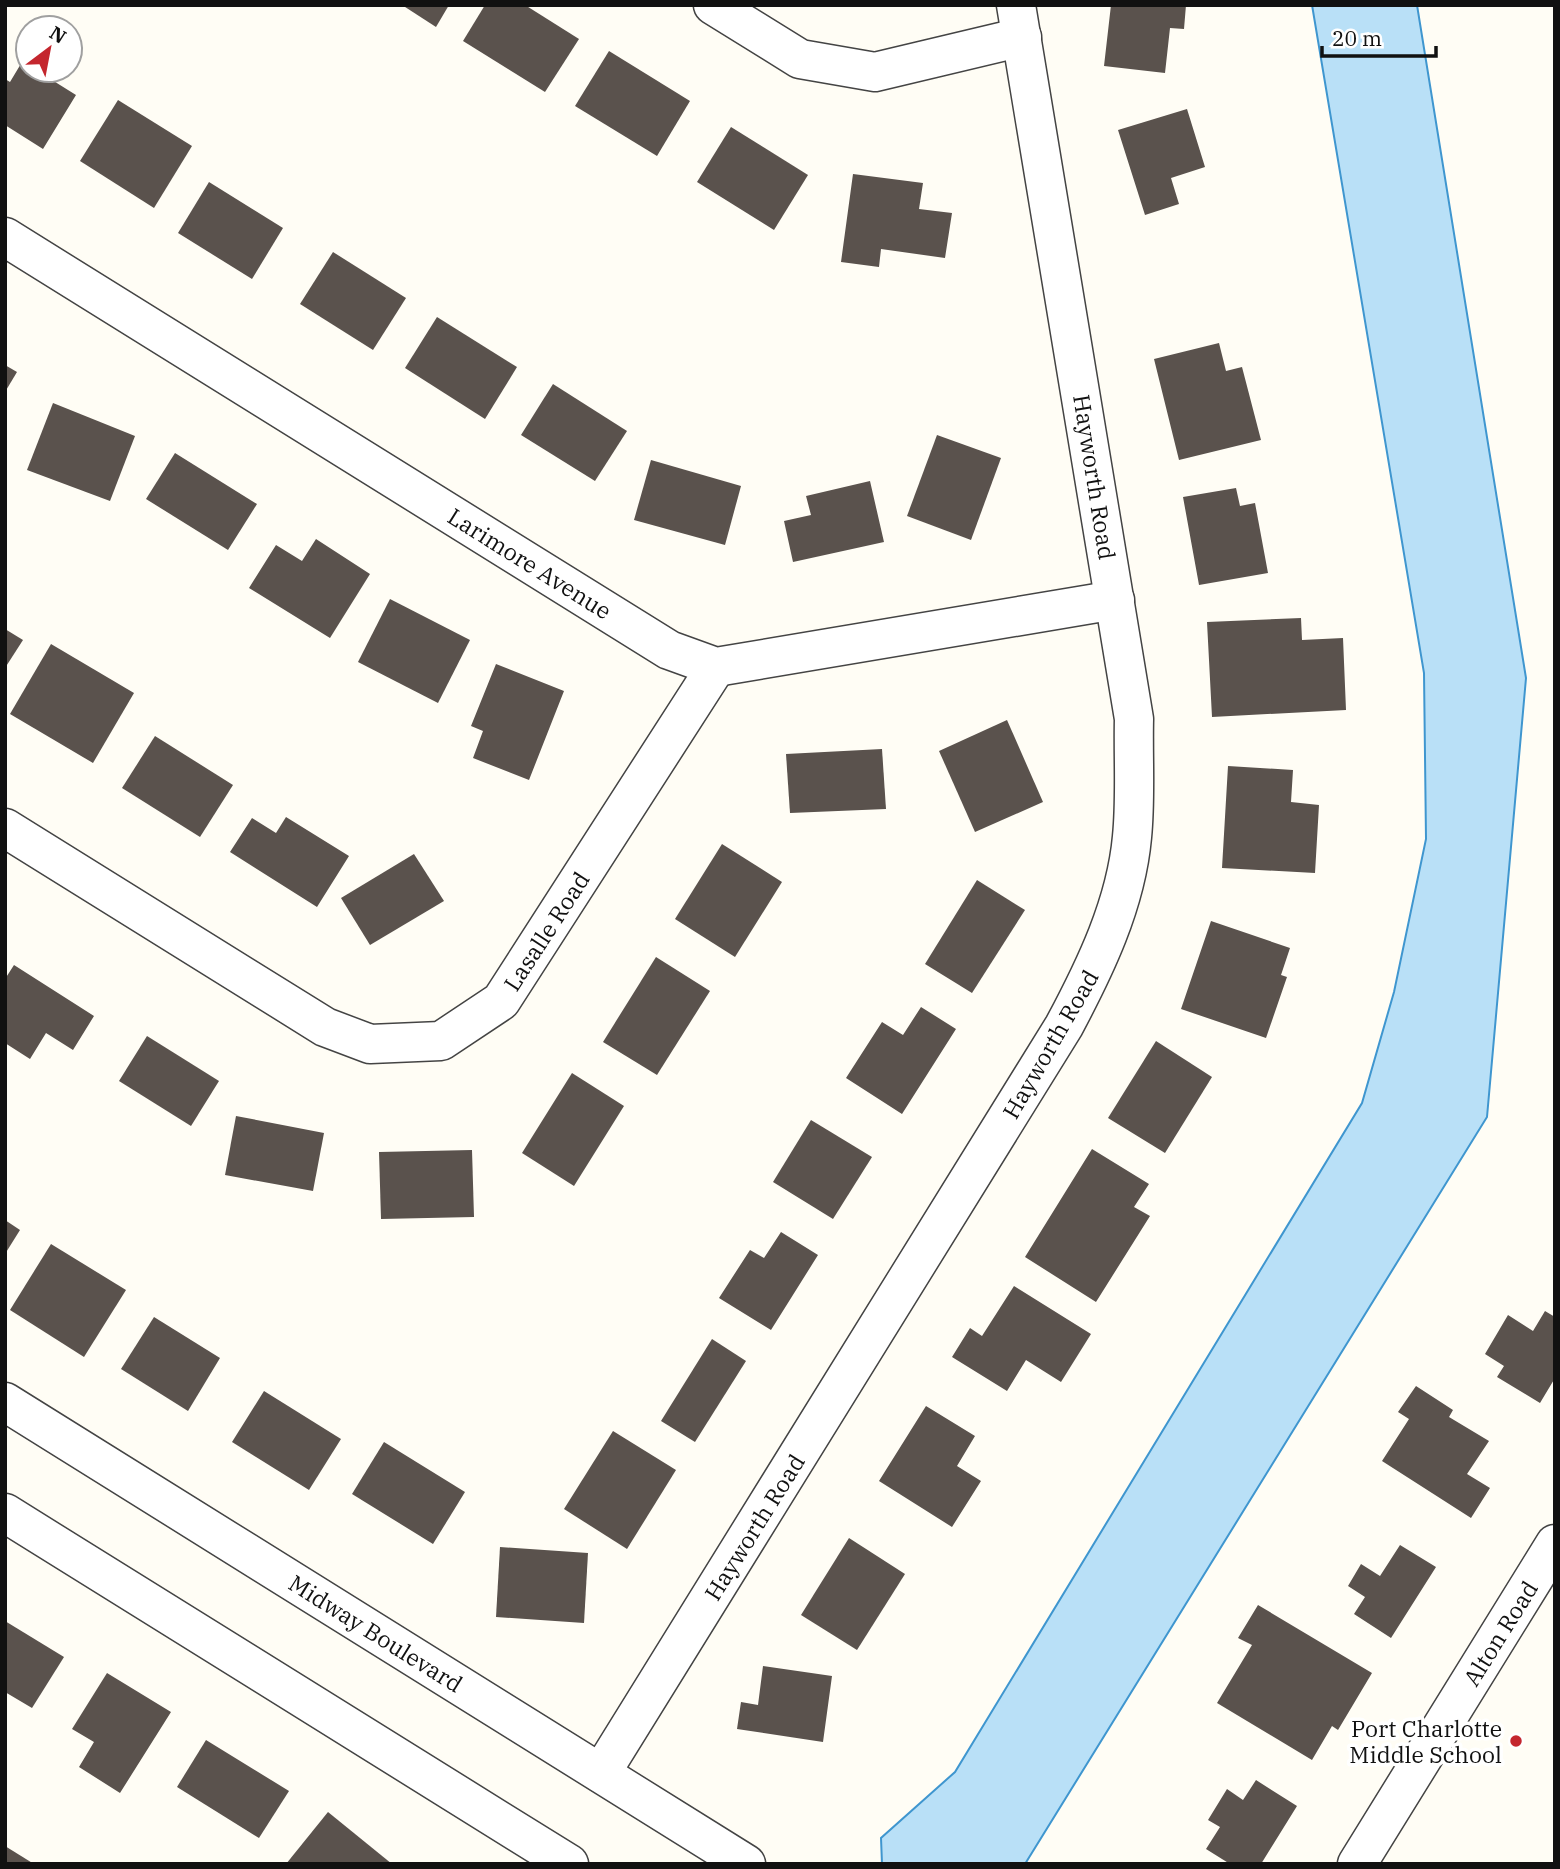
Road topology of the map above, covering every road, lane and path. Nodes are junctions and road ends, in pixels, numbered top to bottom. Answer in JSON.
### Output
{"nodes":[{"id":1,"x":713,"y":5,"type":"edge"},
{"id":2,"x":1019,"y":21,"type":"edge"},
{"id":3,"x":5,"y":237,"type":"edge"},
{"id":4,"x":1115,"y":600,"type":"junction"},
{"id":5,"x":716,"y":667,"type":"junction"},
{"id":6,"x":5,"y":828,"type":"edge"},
{"id":7,"x":5,"y":1402,"type":"edge"},
{"id":8,"x":5,"y":1513,"type":"edge"},
{"id":9,"x":1555,"y":1544,"type":"edge"},
{"id":10,"x":601,"y":1773,"type":"junction"},
{"id":11,"x":553,"y":1860,"type":"edge"},
{"id":12,"x":746,"y":1864,"type":"edge"},
{"id":13,"x":1357,"y":1864,"type":"edge"}],
"edges":[{"from":1,"to":2,"type":"street"},
{"from":2,"to":4,"type":"street","name":"Hayworth Road"},
{"from":3,"to":5,"type":"street","name":"Larimore Avenue"},
{"from":4,"to":5,"type":"street","name":"Larimore Avenue"},
{"from":4,"to":10,"type":"street","name":"Hayworth Road"},
{"from":5,"to":6,"type":"street","name":"Lasalle Road"},
{"from":7,"to":10,"type":"street","name":"Midway Boulevard"},
{"from":8,"to":11,"type":"street"},
{"from":9,"to":13,"type":"street","name":"Alton Road"},
{"from":10,"to":12,"type":"street","name":"Midway Boulevard"}]}
